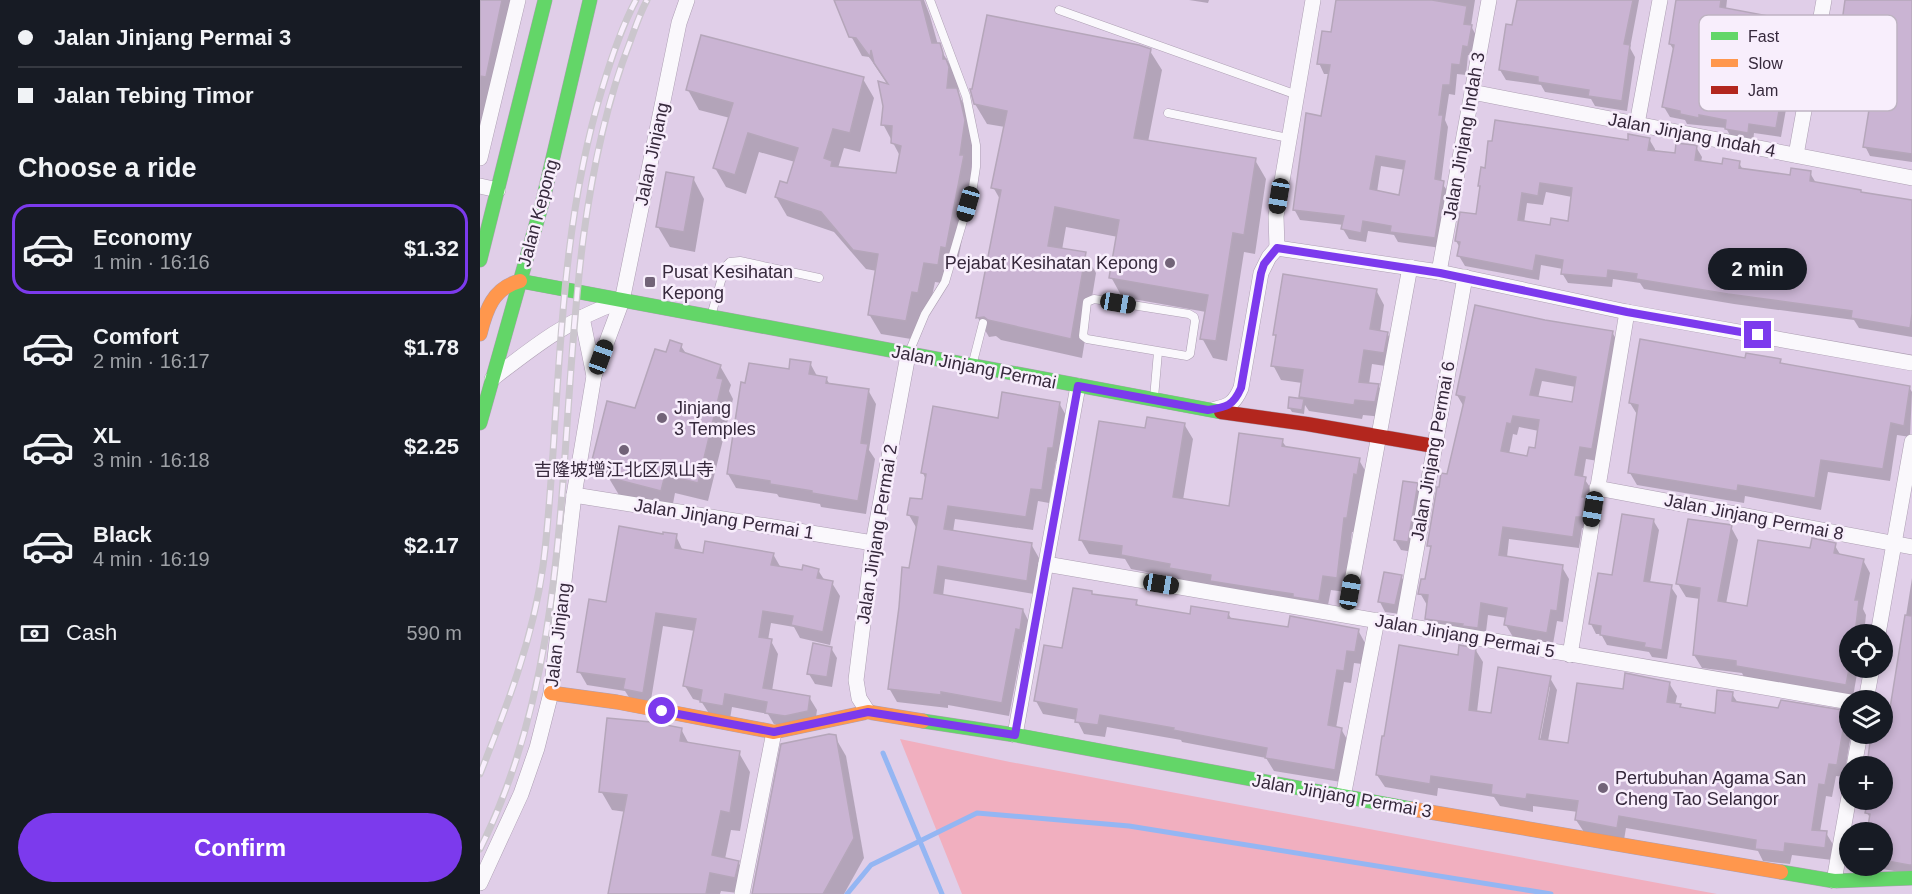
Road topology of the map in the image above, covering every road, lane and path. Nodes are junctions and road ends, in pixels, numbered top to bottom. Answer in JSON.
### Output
{"nodes":[{"id":1,"x":518,"y":0,"type":"edge"},
{"id":2,"x":545,"y":0,"type":"edge"},
{"id":3,"x":590,"y":0,"type":"edge"},
{"id":4,"x":687,"y":0,"type":"edge"},
{"id":5,"x":930,"y":0,"type":"edge"},
{"id":6,"x":1313,"y":0,"type":"edge"},
{"id":7,"x":1489,"y":0,"type":"edge"},
{"id":8,"x":1660,"y":0,"type":"edge"},
{"id":9,"x":1824,"y":0,"type":"edge"},
{"id":10,"x":1059,"y":10,"type":"dead end"},
{"id":11,"x":1821,"y":15,"type":"edge"},
{"id":12,"x":1473,"y":92,"type":"junction"},
{"id":13,"x":1298,"y":95,"type":"junction"},
{"id":14,"x":1804,"y":111,"type":"edge"},
{"id":15,"x":1168,"y":113,"type":"dead end"},
{"id":16,"x":1637,"y":124,"type":"junction"},
{"id":17,"x":1288,"y":138,"type":"junction"},
{"id":18,"x":1796,"y":155,"type":"junction"},
{"id":19,"x":480,"y":158,"type":"edge"},
{"id":20,"x":1912,"y":178,"type":"edge"},
{"id":21,"x":480,"y":186,"type":"edge"},
{"id":22,"x":498,"y":190,"type":"junction"},
{"id":23,"x":1277,"y":248,"type":"junction"},
{"id":24,"x":480,"y":260,"type":"edge"},
{"id":25,"x":1410,"y":267,"type":"junction"},
{"id":26,"x":1440,"y":273,"type":"junction"},
{"id":27,"x":819,"y":278,"type":"dead end"},
{"id":28,"x":1465,"y":278,"type":"junction"},
{"id":29,"x":520,"y":281,"type":"junction"},
{"id":30,"x":622,"y":301,"type":"junction"},
{"id":31,"x":1627,"y":312,"type":"junction"},
{"id":32,"x":582,"y":317,"type":"junction"},
{"id":33,"x":711,"y":317,"type":"junction"},
{"id":34,"x":983,"y":323,"type":"dead end"},
{"id":35,"x":480,"y":334,"type":"edge"},
{"id":36,"x":1158,"y":352,"type":"junction"},
{"id":37,"x":908,"y":354,"type":"junction"},
{"id":38,"x":1912,"y":363,"type":"edge"},
{"id":39,"x":971,"y":367,"type":"junction"},
{"id":40,"x":594,"y":376,"type":"junction"},
{"id":41,"x":492,"y":380,"type":"junction"},
{"id":42,"x":1078,"y":386,"type":"junction"},
{"id":43,"x":1154,"y":400,"type":"junction"},
{"id":44,"x":1208,"y":410,"type":"junction"},
{"id":45,"x":480,"y":423,"type":"edge"},
{"id":46,"x":1379,"y":437,"type":"junction"},
{"id":47,"x":1912,"y":442,"type":"edge"},
{"id":48,"x":1434,"y":446,"type":"junction"},
{"id":49,"x":1597,"y":488,"type":"junction"},
{"id":50,"x":574,"y":495,"type":"junction"},
{"id":51,"x":873,"y":543,"type":"junction"},
{"id":52,"x":1894,"y":543,"type":"junction"},
{"id":53,"x":1912,"y":547,"type":"edge"},
{"id":54,"x":1046,"y":564,"type":"junction"},
{"id":55,"x":1346,"y":614,"type":"junction"},
{"id":56,"x":1377,"y":620,"type":"junction"},
{"id":57,"x":1403,"y":624,"type":"junction"},
{"id":58,"x":1880,"y":624,"type":"edge"},
{"id":59,"x":1570,"y":655,"type":"junction"},
{"id":60,"x":551,"y":693,"type":"junction"},
{"id":61,"x":1839,"y":700,"type":"edge"},
{"id":62,"x":868,"y":712,"type":"junction"},
{"id":63,"x":774,"y":732,"type":"junction"},
{"id":64,"x":1015,"y":735,"type":"junction"},
{"id":65,"x":1343,"y":797,"type":"junction"},
{"id":66,"x":1846,"y":810,"type":"edge"},
{"id":67,"x":1912,"y":878,"type":"edge"},
{"id":68,"x":1833,"y":880,"type":"junction"},
{"id":69,"x":480,"y":884,"type":"edge"},
{"id":70,"x":742,"y":894,"type":"edge"}],
"edges":[{"from":1,"to":19,"type":"street"},
{"from":2,"to":22,"type":"street"},
{"from":3,"to":29,"type":"street","name":"Jalan Kepong"},
{"from":4,"to":30,"type":"street","name":"Jalan Jinjang"},
{"from":5,"to":37,"type":"lane"},
{"from":6,"to":13,"type":"street"},
{"from":7,"to":12,"type":"street","name":"Jalan Jinjang Indah 3"},
{"from":8,"to":16,"type":"street"},
{"from":9,"to":11,"type":"street"},
{"from":10,"to":13,"type":"lane"},
{"from":12,"to":16,"type":"street","name":"Jalan Jinjang Indah 4"},
{"from":12,"to":26,"type":"street","name":"Jalan Jinjang Indah 3"},
{"from":13,"to":17,"type":"street"},
{"from":14,"to":18,"type":"street"},
{"from":15,"to":17,"type":"lane"},
{"from":16,"to":18,"type":"street","name":"Jalan Jinjang Indah 4"},
{"from":17,"to":23,"type":"street"},
{"from":18,"to":20,"type":"street","name":"Jalan Jinjang Indah 4"},
{"from":21,"to":22,"type":"street"},
{"from":22,"to":24,"type":"street"},
{"from":23,"to":25,"type":"street"},
{"from":23,"to":44,"type":"street"},
{"from":25,"to":26,"type":"street"},
{"from":25,"to":46,"type":"street"},
{"from":26,"to":28,"type":"street"},
{"from":27,"to":33,"type":"lane"},
{"from":28,"to":31,"type":"street"},
{"from":28,"to":48,"type":"street","name":"Jalan Jinjang Permai 6"},
{"from":29,"to":30,"type":"street","name":"Jalan Jinjang Permai"},
{"from":29,"to":35,"type":"street"},
{"from":29,"to":41,"type":"street","name":"Jalan Kepong"},
{"from":30,"to":32,"type":"street"},
{"from":30,"to":33,"type":"street","name":"Jalan Jinjang Permai"},
{"from":30,"to":40,"type":"street","name":"Jalan Jinjang"},
{"from":31,"to":38,"type":"street"},
{"from":31,"to":49,"type":"street"},
{"from":32,"to":40,"type":"street","name":"Jalan Jinjang"},
{"from":32,"to":41,"type":"street"},
{"from":33,"to":37,"type":"street","name":"Jalan Jinjang Permai"},
{"from":34,"to":39,"type":"lane"},
{"from":36,"to":36,"type":"lane"},
{"from":36,"to":43,"type":"lane"},
{"from":37,"to":39,"type":"street","name":"Jalan Jinjang Permai"},
{"from":37,"to":51,"type":"street","name":"Jalan Jinjang Permai 2"},
{"from":39,"to":42,"type":"street","name":"Jalan Jinjang Permai"},
{"from":40,"to":50,"type":"street","name":"Jalan Jinjang"},
{"from":41,"to":45,"type":"street","name":"Jalan Kepong"},
{"from":42,"to":43,"type":"street","name":"Jalan Jinjang Permai"},
{"from":42,"to":54,"type":"street"},
{"from":43,"to":44,"type":"street","name":"Jalan Jinjang Permai"},
{"from":44,"to":46,"type":"street","name":"Jalan Jinjang Permai"},
{"from":46,"to":48,"type":"street","name":"Jalan Jinjang Permai"},
{"from":46,"to":55,"type":"street"},
{"from":47,"to":52,"type":"street"},
{"from":48,"to":57,"type":"street","name":"Jalan Jinjang Permai 6"},
{"from":49,"to":52,"type":"street","name":"Jalan Jinjang Permai 8"},
{"from":49,"to":59,"type":"street"},
{"from":50,"to":51,"type":"street","name":"Jalan Jinjang Permai 1"},
{"from":50,"to":60,"type":"street","name":"Jalan Jinjang"},
{"from":51,"to":62,"type":"street","name":"Jalan Jinjang Permai 2"},
{"from":52,"to":53,"type":"street","name":"Jalan Jinjang Permai 8"},
{"from":52,"to":58,"type":"street"},
{"from":54,"to":55,"type":"street","name":"Jalan Jinjang Permai 5"},
{"from":54,"to":64,"type":"street"},
{"from":55,"to":56,"type":"street","name":"Jalan Jinjang Permai 5"},
{"from":56,"to":57,"type":"street","name":"Jalan Jinjang Permai 5"},
{"from":56,"to":65,"type":"street"},
{"from":57,"to":59,"type":"street","name":"Jalan Jinjang Permai 5"},
{"from":59,"to":61,"type":"street","name":"Jalan Jinjang Permai 5"},
{"from":60,"to":63,"type":"street","name":"Jalan Jinjang Permai 3"},
{"from":60,"to":69,"type":"street","name":"Jalan Jinjang"},
{"from":62,"to":63,"type":"street","name":"Jalan Jinjang Permai 3"},
{"from":62,"to":64,"type":"street","name":"Jalan Jinjang Permai 3"},
{"from":63,"to":70,"type":"street"},
{"from":64,"to":65,"type":"street","name":"Jalan Jinjang Permai 3"},
{"from":65,"to":68,"type":"street","name":"Jalan Jinjang Permai 3"},
{"from":66,"to":68,"type":"street"},
{"from":67,"to":68,"type":"street","name":"Jalan Jinjang Permai 3"}]}
